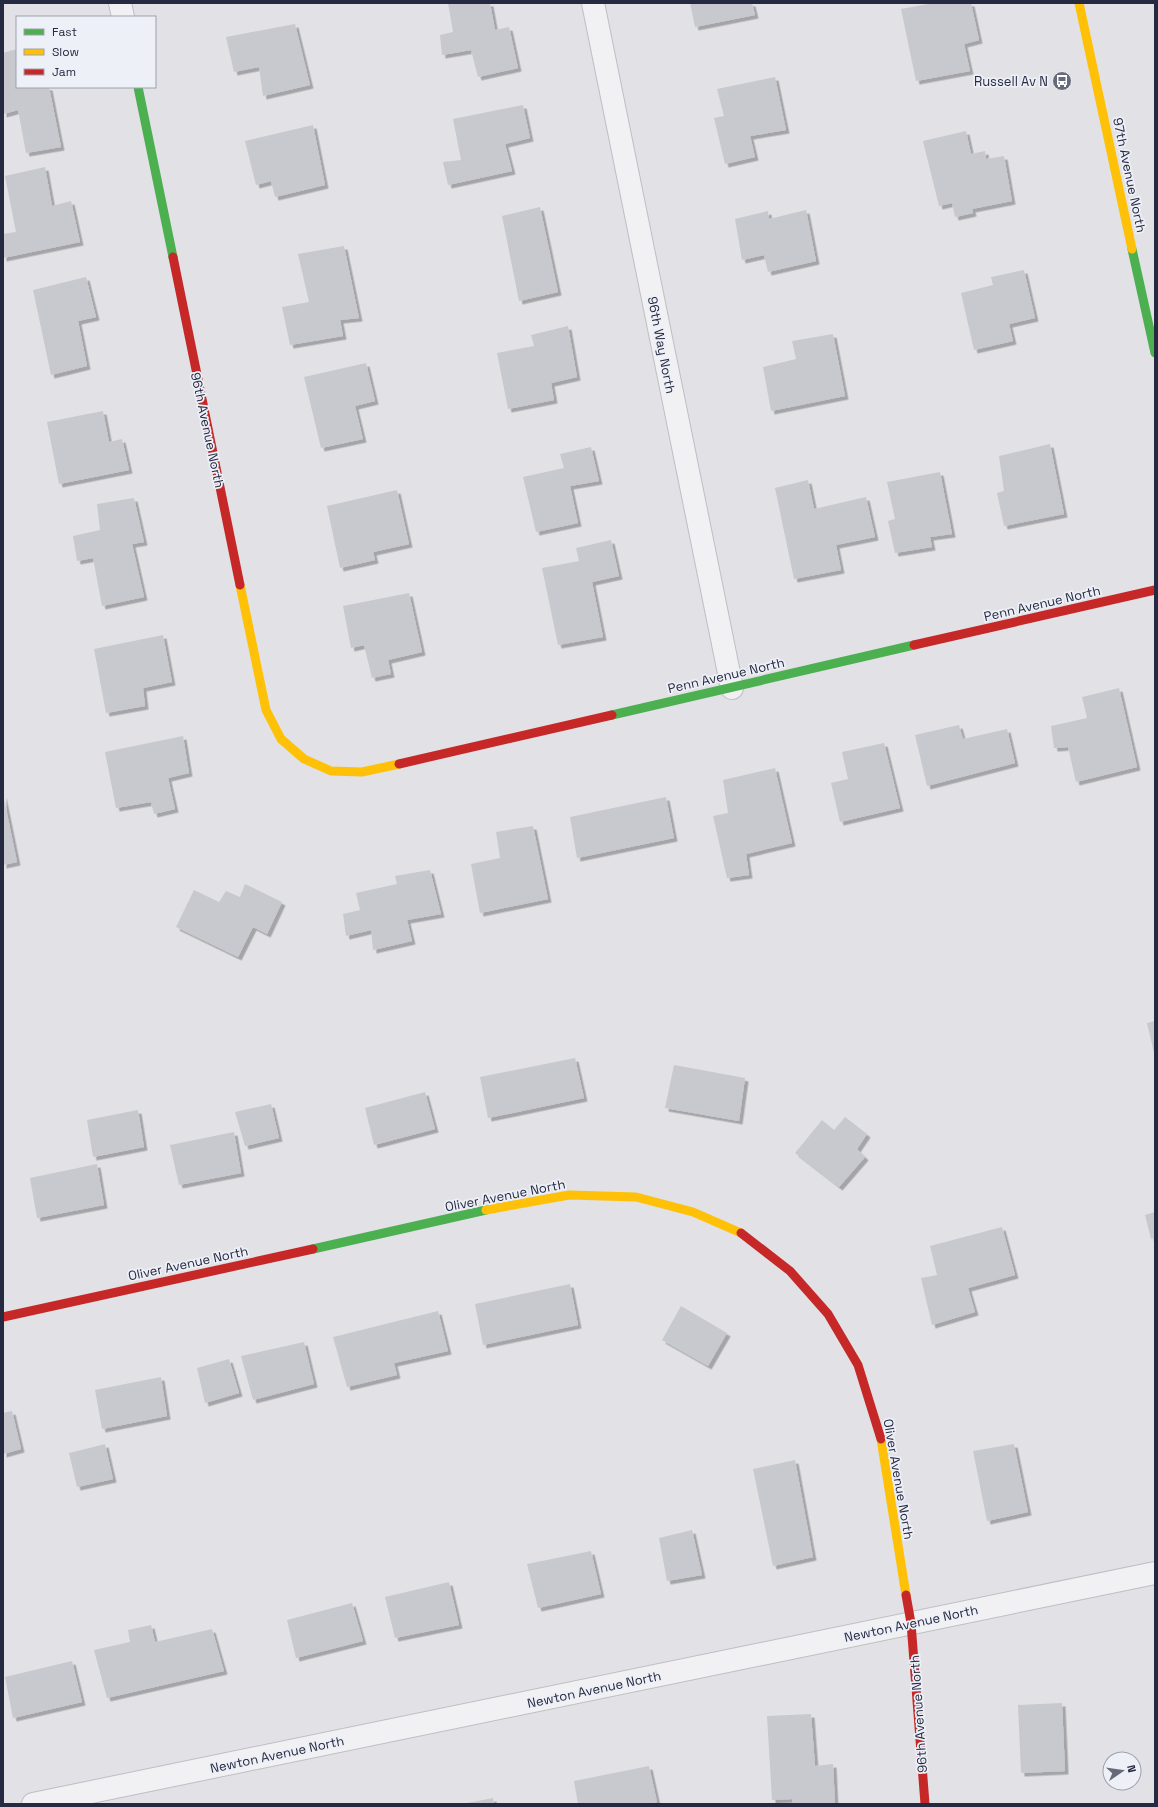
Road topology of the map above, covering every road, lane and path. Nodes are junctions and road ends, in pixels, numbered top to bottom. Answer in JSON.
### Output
{"nodes":[{"id":1,"x":120,"y":3,"type":"edge"},
{"id":2,"x":593,"y":3,"type":"edge"},
{"id":3,"x":1079,"y":3,"type":"edge"},
{"id":4,"x":123,"y":16,"type":"edge"},
{"id":5,"x":138,"y":88,"type":"edge"},
{"id":6,"x":1155,"y":353,"type":"edge"},
{"id":7,"x":1155,"y":590,"type":"edge"},
{"id":8,"x":732,"y":688,"type":"junction"},
{"id":9,"x":304,"y":760,"type":"joint"},
{"id":10,"x":3,"y":1318,"type":"edge"},
{"id":11,"x":1155,"y":1573,"type":"edge"},
{"id":12,"x":911,"y":1623,"type":"junction"},
{"id":13,"x":33,"y":1804,"type":"edge"},
{"id":14,"x":925,"y":1804,"type":"edge"}],
"edges":[{"from":1,"to":4,"type":"street"},
{"from":2,"to":8,"type":"street","name":"96th Way North"},
{"from":3,"to":6,"type":"street","name":"97th Avenue North"},
{"from":5,"to":9,"type":"street","name":"96th Avenue North"},
{"from":7,"to":8,"type":"street","name":"Penn Avenue North"},
{"from":8,"to":9,"type":"street","name":"Penn Avenue North"},
{"from":10,"to":12,"type":"street","name":"Oliver Avenue North"},
{"from":11,"to":12,"type":"street","name":"Newton Avenue North"},
{"from":12,"to":13,"type":"street","name":"Newton Avenue North"},
{"from":12,"to":14,"type":"street","name":"96th Avenue North"}]}
